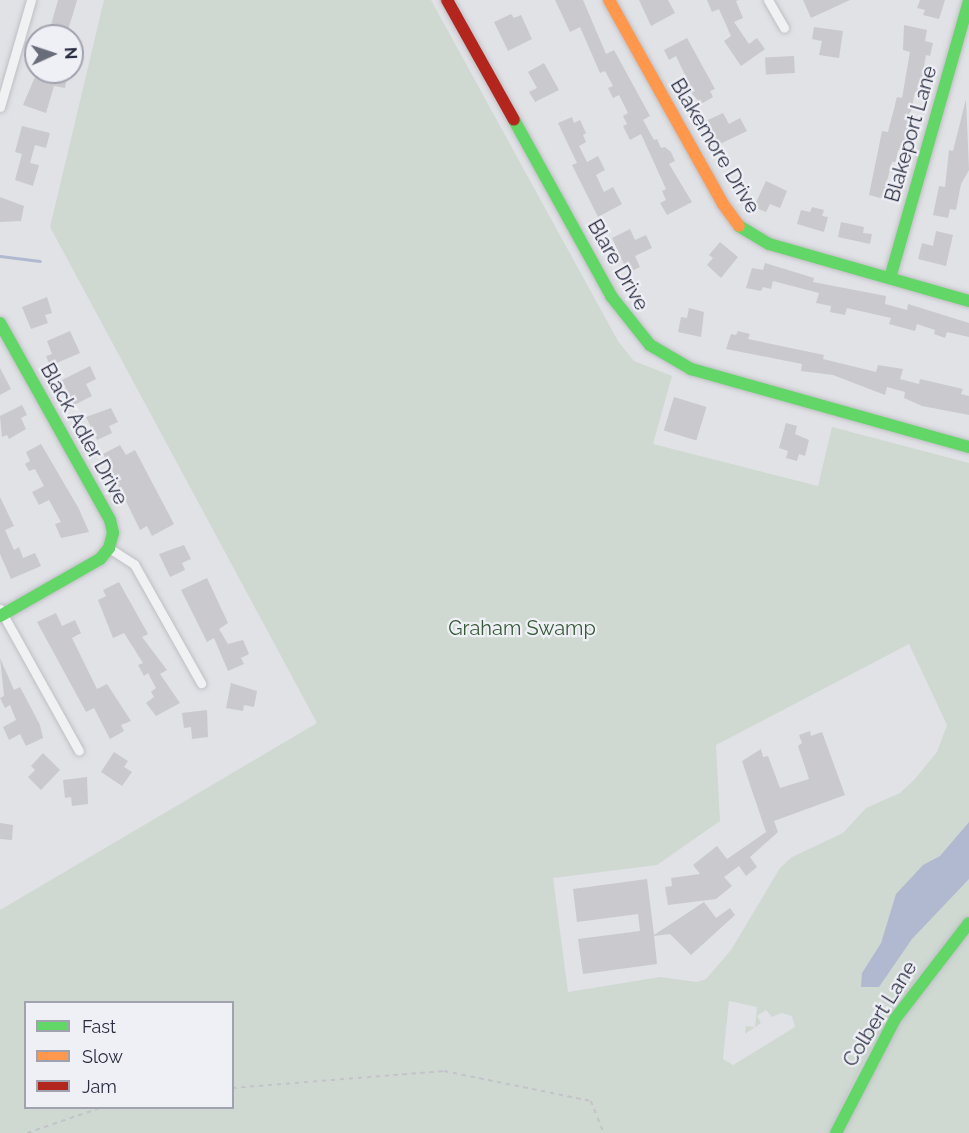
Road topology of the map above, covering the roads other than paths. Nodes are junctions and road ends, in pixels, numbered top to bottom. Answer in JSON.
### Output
{"nodes":[{"id":1,"x":30,"y":0,"type":"edge"},
{"id":2,"x":447,"y":0,"type":"edge"},
{"id":3,"x":609,"y":0,"type":"edge"},
{"id":4,"x":768,"y":0,"type":"edge"},
{"id":5,"x":969,"y":0,"type":"edge"},
{"id":6,"x":784,"y":28,"type":"dead end"},
{"id":7,"x":0,"y":107,"type":"edge"},
{"id":8,"x":890,"y":278,"type":"junction"},
{"id":9,"x":969,"y":301,"type":"edge"},
{"id":10,"x":0,"y":323,"type":"edge"},
{"id":11,"x":969,"y":447,"type":"edge"},
{"id":12,"x":110,"y":548,"type":"junction"},
{"id":13,"x":1,"y":613,"type":"edge"},
{"id":14,"x":201,"y":683,"type":"dead end"},
{"id":15,"x":79,"y":751,"type":"dead end"},
{"id":16,"x":969,"y":923,"type":"edge"},
{"id":17,"x":836,"y":1133,"type":"edge"}],
"edges":[{"from":1,"to":7,"type":"street"},
{"from":2,"to":11,"type":"street","name":"Blare Drive"},
{"from":3,"to":8,"type":"street","name":"Blakemore Drive"},
{"from":4,"to":6,"type":"street"},
{"from":5,"to":8,"type":"street","name":"Blakeport Lane"},
{"from":8,"to":9,"type":"street","name":"Blakemore Drive"},
{"from":10,"to":12,"type":"street","name":"Black Adler Drive"},
{"from":12,"to":13,"type":"street"},
{"from":12,"to":14,"type":"street"},
{"from":13,"to":15,"type":"street"},
{"from":16,"to":17,"type":"street","name":"Colbert Lane"}]}
